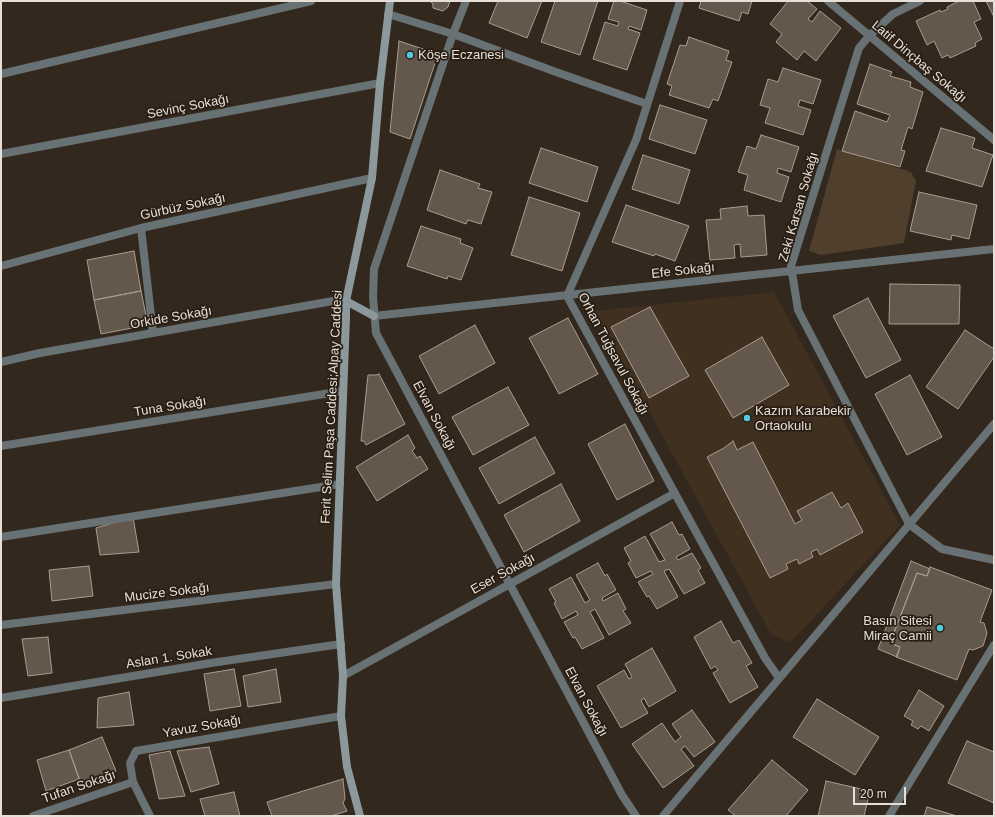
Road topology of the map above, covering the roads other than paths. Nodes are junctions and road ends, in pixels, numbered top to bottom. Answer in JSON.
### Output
{"nodes":[{"id":1,"x":311,"y":1,"type":"edge"},
{"id":2,"x":390,"y":1,"type":"edge"},
{"id":3,"x":466,"y":1,"type":"edge"},
{"id":4,"x":680,"y":1,"type":"edge"},
{"id":5,"x":828,"y":1,"type":"edge"},
{"id":6,"x":900,"y":1,"type":"edge"},
{"id":7,"x":920,"y":1,"type":"edge"},
{"id":8,"x":907,"y":7,"type":"junction"},
{"id":9,"x":388,"y":14,"type":"junction"},
{"id":10,"x":453,"y":34,"type":"junction"},
{"id":11,"x":869,"y":36,"type":"junction"},
{"id":12,"x":1,"y":74,"type":"edge"},
{"id":13,"x":380,"y":83,"type":"junction"},
{"id":14,"x":647,"y":104,"type":"junction"},
{"id":15,"x":994,"y":140,"type":"edge"},
{"id":16,"x":1,"y":154,"type":"edge"},
{"id":17,"x":372,"y":178,"type":"junction"},
{"id":18,"x":141,"y":228,"type":"junction"},
{"id":19,"x":994,"y":249,"type":"edge"},
{"id":20,"x":1,"y":266,"type":"edge"},
{"id":21,"x":793,"y":271,"type":"junction"},
{"id":22,"x":567,"y":296,"type":"junction"},
{"id":23,"x":346,"y":301,"type":"junction"},
{"id":24,"x":374,"y":316,"type":"junction"},
{"id":25,"x":153,"y":333,"type":"junction"},
{"id":26,"x":1,"y":362,"type":"edge"},
{"id":27,"x":343,"y":391,"type":"junction"},
{"id":28,"x":994,"y":424,"type":"edge"},
{"id":29,"x":1,"y":446,"type":"edge"},
{"id":30,"x":340,"y":484,"type":"junction"},
{"id":31,"x":675,"y":493,"type":"junction"},
{"id":32,"x":909,"y":524,"type":"junction"},
{"id":33,"x":1,"y":537,"type":"edge"},
{"id":34,"x":994,"y":560,"type":"edge"},
{"id":35,"x":336,"y":584,"type":"junction"},
{"id":36,"x":510,"y":584,"type":"junction"},
{"id":37,"x":1,"y":625,"type":"edge"},
{"id":38,"x":341,"y":644,"type":"junction"},
{"id":39,"x":994,"y":644,"type":"edge"},
{"id":40,"x":343,"y":676,"type":"junction"},
{"id":41,"x":779,"y":678,"type":"junction"},
{"id":42,"x":1,"y":698,"type":"edge"},
{"id":43,"x":341,"y":716,"type":"junction"},
{"id":44,"x":133,"y":782,"type":"junction"},
{"id":45,"x":32,"y":816,"type":"edge"},
{"id":46,"x":150,"y":816,"type":"edge"},
{"id":47,"x":360,"y":816,"type":"edge"},
{"id":48,"x":636,"y":816,"type":"edge"},
{"id":49,"x":663,"y":816,"type":"edge"},
{"id":50,"x":889,"y":816,"type":"edge"}],
"edges":[{"from":1,"to":12,"type":"street"},
{"from":2,"to":9,"type":"main road","name":"Ferit Selim Paşa Caddesi;Alpay Caddesi"},
{"from":3,"to":10,"type":"street","name":"Elvan Sokağı"},
{"from":4,"to":14,"type":"street","name":"Orhan Tuğsavul Sokağı"},
{"from":5,"to":11,"type":"street","name":"Latif Dinçbaş Sokağı"},
{"from":6,"to":8,"type":"street"},
{"from":7,"to":8,"type":"street","name":"Zeki Karsan Sokağı"},
{"from":8,"to":11,"type":"street","name":"Zeki Karsan Sokağı"},
{"from":9,"to":10,"type":"street"},
{"from":9,"to":13,"type":"main road","name":"Ferit Selim Paşa Caddesi;Alpay Caddesi"},
{"from":10,"to":14,"type":"street"},
{"from":10,"to":24,"type":"street","name":"Elvan Sokağı"},
{"from":11,"to":15,"type":"street","name":"Latif Dinçbaş Sokağı"},
{"from":11,"to":21,"type":"street","name":"Zeki Karsan Sokağı"},
{"from":13,"to":16,"type":"street","name":"Sevinç Sokağı"},
{"from":13,"to":17,"type":"main road","name":"Ferit Selim Paşa Caddesi;Alpay Caddesi"},
{"from":14,"to":22,"type":"street","name":"Orhan Tuğsavul Sokağı"},
{"from":17,"to":18,"type":"street","name":"Gürbüz Sokağı"},
{"from":17,"to":23,"type":"main road","name":"Ferit Selim Paşa Caddesi;Alpay Caddesi"},
{"from":18,"to":20,"type":"street","name":"Gürbüz Sokağı"},
{"from":18,"to":25,"type":"street"},
{"from":19,"to":21,"type":"street","name":"Efe Sokağı"},
{"from":21,"to":22,"type":"street","name":"Efe Sokağı"},
{"from":21,"to":32,"type":"street","name":"Zeki Karsan Sokağı"},
{"from":22,"to":24,"type":"street","name":"Efe Sokağı"},
{"from":22,"to":31,"type":"street","name":"Orhan Tuğsavul Sokağı"},
{"from":23,"to":24,"type":"main road"},
{"from":23,"to":25,"type":"street","name":"Orkide Sokağı"},
{"from":23,"to":27,"type":"main road","name":"Ferit Selim Paşa Caddesi;Alpay Caddesi"},
{"from":24,"to":36,"type":"street","name":"Elvan Sokağı"},
{"from":25,"to":26,"type":"street","name":"Orkide Sokağı"},
{"from":27,"to":29,"type":"street","name":"Tuna Sokağı"},
{"from":27,"to":30,"type":"main road","name":"Ferit Selim Paşa Caddesi;Alpay Caddesi"},
{"from":28,"to":32,"type":"street"},
{"from":30,"to":33,"type":"street"},
{"from":30,"to":35,"type":"main road","name":"Ferit Selim Paşa Caddesi;Alpay Caddesi"},
{"from":31,"to":36,"type":"street","name":"Eser Sokağı"},
{"from":31,"to":41,"type":"street","name":"Orhan Tuğsavul Sokağı"},
{"from":32,"to":34,"type":"street","name":"Zeki Karsan Sokağı"},
{"from":32,"to":41,"type":"street"},
{"from":35,"to":37,"type":"street","name":"Mucize Sokağı"},
{"from":35,"to":38,"type":"main road","name":"Ferit Selim Paşa Caddesi;Alpay Caddesi"},
{"from":36,"to":40,"type":"street","name":"Eser Sokağı"},
{"from":36,"to":48,"type":"street","name":"Elvan Sokağı"},
{"from":38,"to":40,"type":"main road","name":"Ferit Selim Paşa Caddesi;Alpay Caddesi"},
{"from":38,"to":42,"type":"street","name":"Aslan 1. Sokak"},
{"from":39,"to":50,"type":"street"},
{"from":40,"to":43,"type":"main road","name":"Ferit Selim Paşa Caddesi;Alpay Caddesi"},
{"from":41,"to":49,"type":"street"},
{"from":43,"to":44,"type":"street","name":"Yavuz Sokağı"},
{"from":43,"to":47,"type":"main road","name":"Ferit Selim Paşa Caddesi;Alpay Caddesi"},
{"from":44,"to":45,"type":"street","name":"Tufan Sokağı"},
{"from":44,"to":46,"type":"street","name":"Yavuz Sokağı"}]}
